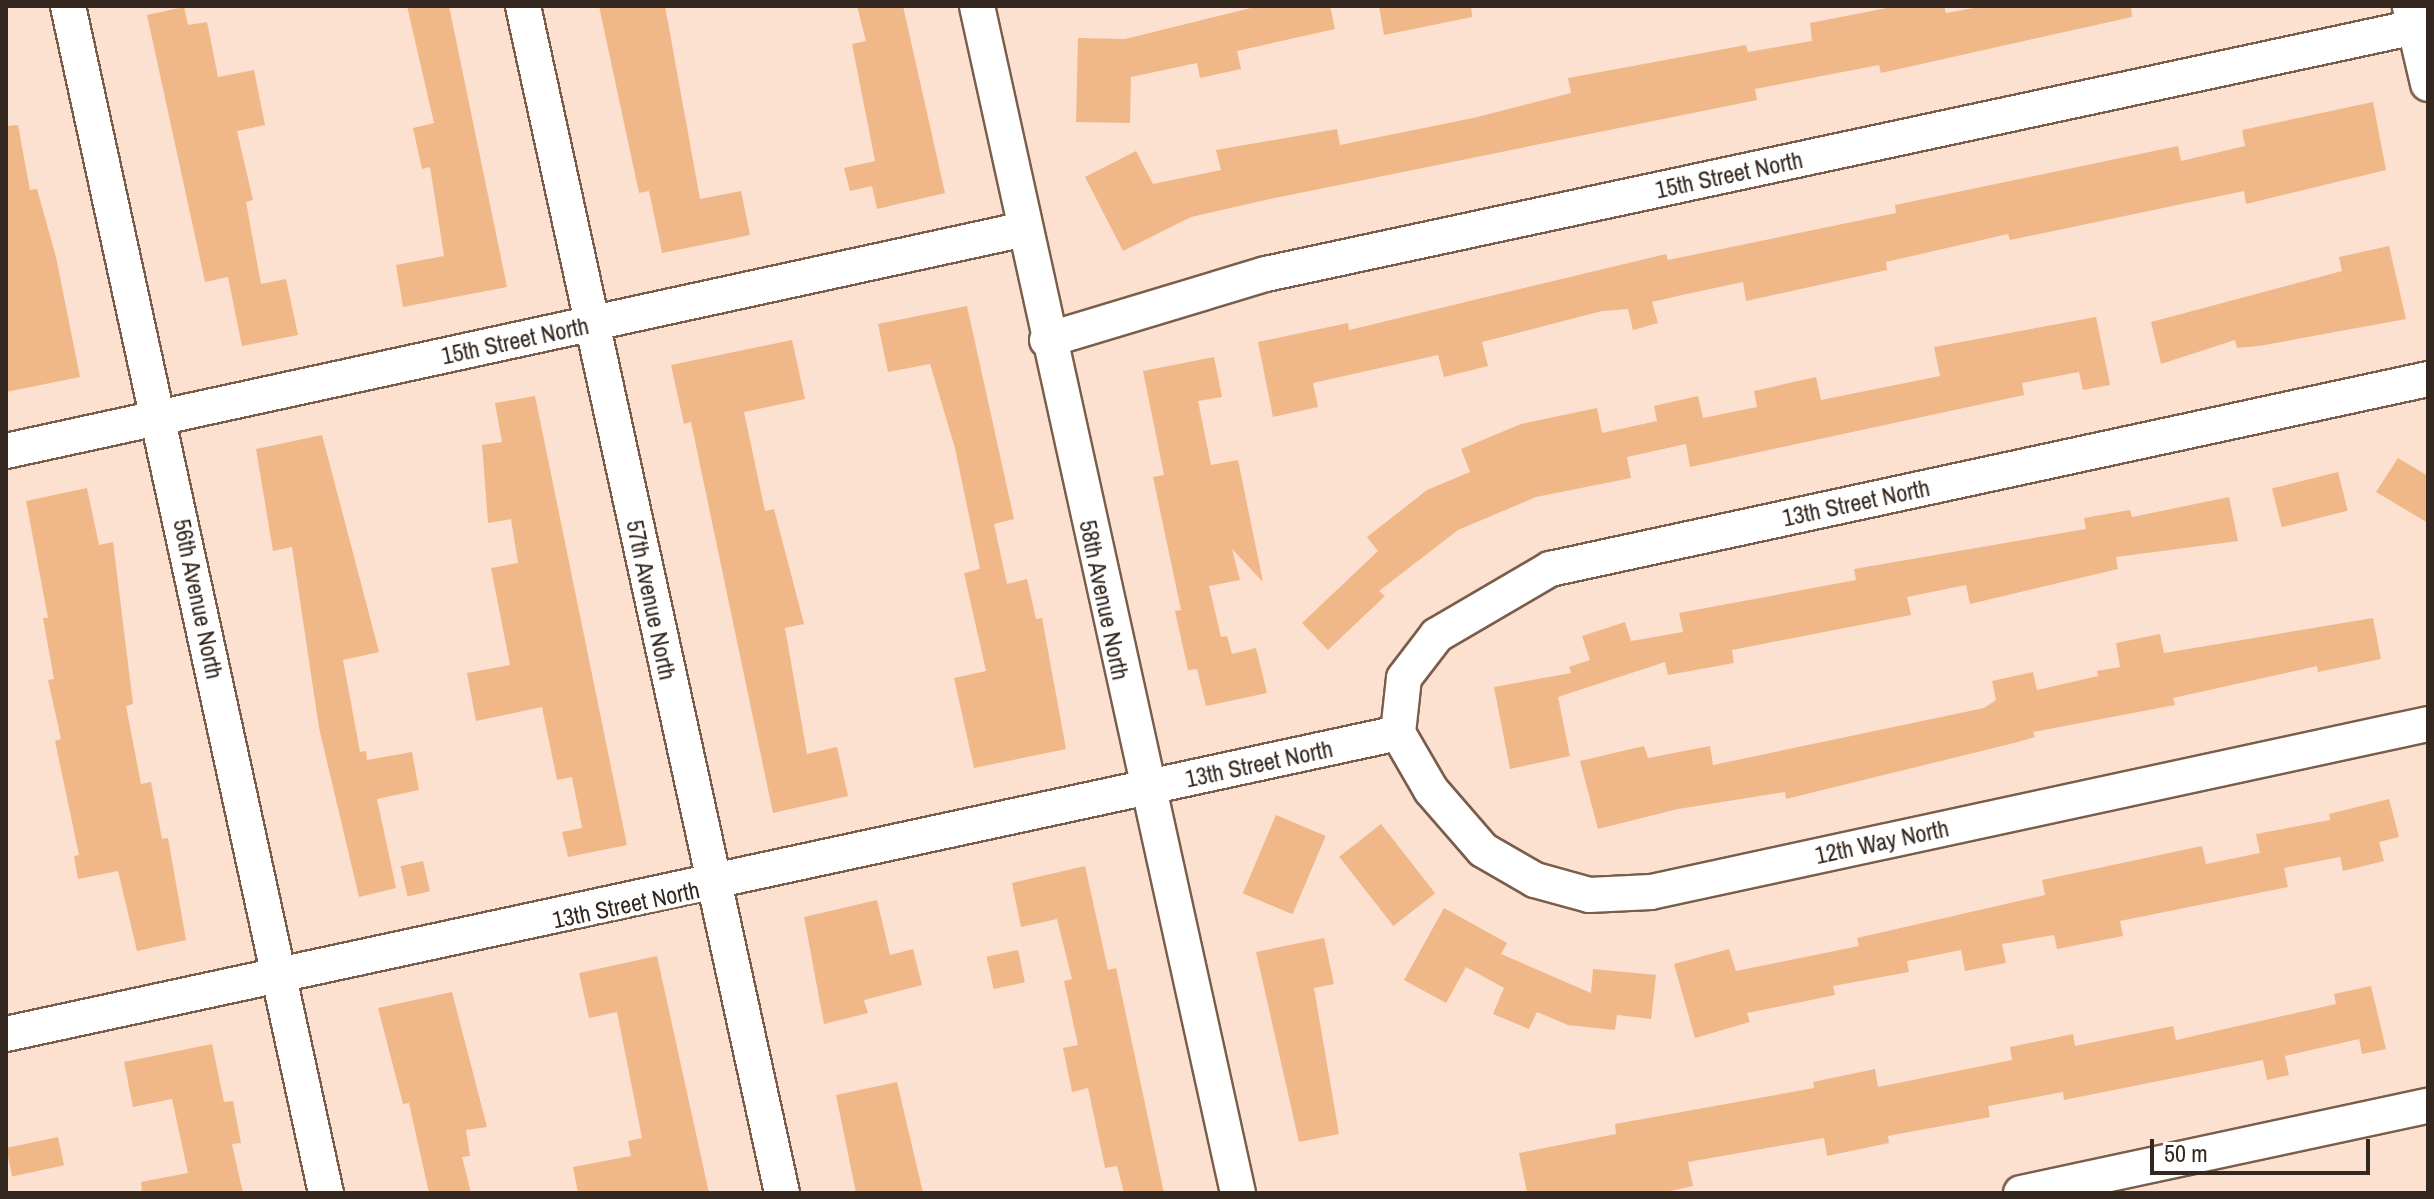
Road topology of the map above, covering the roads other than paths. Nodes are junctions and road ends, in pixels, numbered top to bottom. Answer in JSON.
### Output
{"nodes":[{"id":1,"x":68,"y":6,"type":"edge"},
{"id":2,"x":523,"y":6,"type":"edge"},
{"id":3,"x":977,"y":6,"type":"edge"},
{"id":4,"x":2412,"y":16,"type":"edge"},
{"id":5,"x":2428,"y":84,"type":"edge"},
{"id":6,"x":1025,"y":229,"type":"junction"},
{"id":7,"x":592,"y":324,"type":"junction"},
{"id":8,"x":1047,"y":340,"type":"junction"},
{"id":9,"x":2428,"y":379,"type":"edge"},
{"id":10,"x":158,"y":418,"type":"junction"},
{"id":11,"x":6,"y":451,"type":"edge"},
{"id":12,"x":2428,"y":724,"type":"edge"},
{"id":13,"x":1398,"y":733,"type":"junction"},
{"id":14,"x":1146,"y":788,"type":"junction"},
{"id":15,"x":712,"y":886,"type":"junction"},
{"id":16,"x":280,"y":979,"type":"junction"},
{"id":17,"x":6,"y":1034,"type":"edge"},
{"id":18,"x":2428,"y":1106,"type":"edge"},
{"id":19,"x":2120,"y":1182,"type":"edge"},
{"id":20,"x":326,"y":1193,"type":"edge"},
{"id":21,"x":782,"y":1193,"type":"edge"},
{"id":22,"x":1238,"y":1193,"type":"edge"},
{"id":23,"x":2021,"y":1193,"type":"edge"}],
"edges":[{"from":1,"to":10,"type":"street","name":"56th Avenue North"},
{"from":2,"to":7,"type":"street","name":"57th Avenue North"},
{"from":3,"to":6,"type":"street","name":"58th Avenue North"},
{"from":4,"to":5,"type":"street"},
{"from":4,"to":8,"type":"street","name":"15th Street North"},
{"from":6,"to":7,"type":"street","name":"15th Street North"},
{"from":6,"to":8,"type":"street","name":"58th Avenue North"},
{"from":7,"to":10,"type":"street","name":"15th Street North"},
{"from":7,"to":15,"type":"street","name":"57th Avenue North"},
{"from":8,"to":14,"type":"street","name":"58th Avenue North"},
{"from":9,"to":13,"type":"street","name":"13th Street North"},
{"from":10,"to":11,"type":"street","name":"15th Street North"},
{"from":10,"to":16,"type":"street","name":"56th Avenue North"},
{"from":12,"to":13,"type":"street","name":"12th Way North"},
{"from":13,"to":14,"type":"street","name":"13th Street North"},
{"from":14,"to":15,"type":"street","name":"13th Street North"},
{"from":14,"to":22,"type":"street","name":"58th Avenue North"},
{"from":15,"to":16,"type":"street","name":"13th Street North"},
{"from":15,"to":21,"type":"street","name":"57th Avenue North"},
{"from":16,"to":17,"type":"street","name":"13th Street North"},
{"from":16,"to":20,"type":"street","name":"56th Avenue North"},
{"from":18,"to":19,"type":"street"},
{"from":19,"to":23,"type":"street"}]}
